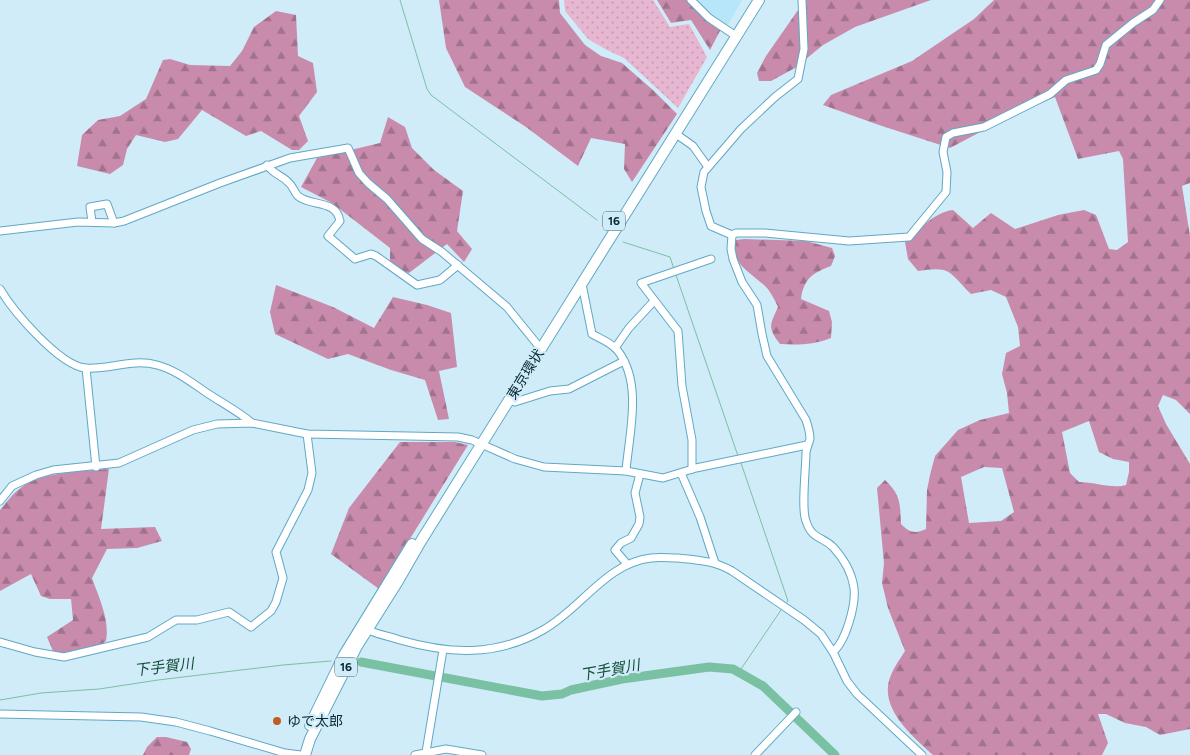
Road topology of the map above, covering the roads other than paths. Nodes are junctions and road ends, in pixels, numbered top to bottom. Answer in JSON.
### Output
{"nodes":[{"id":1,"x":691,"y":0,"type":"edge"},
{"id":2,"x":751,"y":0,"type":"edge"},
{"id":3,"x":759,"y":0,"type":"edge"},
{"id":4,"x":802,"y":0,"type":"edge"},
{"id":5,"x":1160,"y":0,"type":"edge"},
{"id":6,"x":734,"y":34,"type":"junction"},
{"id":7,"x":676,"y":134,"type":"junction"},
{"id":8,"x":268,"y":166,"type":"junction"},
{"id":9,"x":708,"y":167,"type":"junction"},
{"id":10,"x":92,"y":222,"type":"junction"},
{"id":11,"x":114,"y":223,"type":"junction"},
{"id":12,"x":0,"y":231,"type":"edge"},
{"id":13,"x":732,"y":235,"type":"junction"},
{"id":14,"x":711,"y":259,"type":"dead end"},
{"id":15,"x":458,"y":265,"type":"junction"},
{"id":16,"x":582,"y":284,"type":"junction"},
{"id":17,"x":0,"y":289,"type":"edge"},
{"id":18,"x":654,"y":301,"type":"junction"},
{"id":19,"x":539,"y":347,"type":"junction"},
{"id":20,"x":615,"y":348,"type":"junction"},
{"id":21,"x":624,"y":361,"type":"junction"},
{"id":22,"x":86,"y":368,"type":"junction"},
{"id":23,"x":510,"y":400,"type":"junction"},
{"id":24,"x":252,"y":422,"type":"junction"},
{"id":25,"x":306,"y":434,"type":"junction"},
{"id":26,"x":479,"y":443,"type":"junction"},
{"id":27,"x":807,"y":445,"type":"junction"},
{"id":28,"x":96,"y":467,"type":"junction"},
{"id":29,"x":692,"y":469,"type":"junction"},
{"id":30,"x":626,"y":471,"type":"junction"},
{"id":31,"x":681,"y":473,"type":"junction"},
{"id":32,"x":640,"y":474,"type":"junction"},
{"id":33,"x":0,"y":501,"type":"edge"},
{"id":34,"x":715,"y":563,"type":"junction"},
{"id":35,"x":627,"y":564,"type":"junction"},
{"id":36,"x":364,"y":628,"type":"junction"},
{"id":37,"x":0,"y":642,"type":"edge"},
{"id":38,"x":443,"y":650,"type":"junction"},
{"id":39,"x":833,"y":652,"type":"junction"},
{"id":40,"x":796,"y":712,"type":"dead end"},
{"id":41,"x":0,"y":714,"type":"edge"},
{"id":42,"x":428,"y":754,"type":"edge"},
{"id":43,"x":299,"y":755,"type":"edge"},
{"id":44,"x":305,"y":755,"type":"edge"},
{"id":45,"x":415,"y":755,"type":"edge"},
{"id":46,"x":482,"y":755,"type":"edge"},
{"id":47,"x":755,"y":755,"type":"edge"},
{"id":48,"x":922,"y":755,"type":"edge"}],
"edges":[{"from":1,"to":6,"type":"street"},
{"from":2,"to":6,"type":"highway","name":"東京環状","number":"16"},
{"from":3,"to":6,"type":"highway","name":"東京環状","number":"16"},
{"from":4,"to":9,"type":"street"},
{"from":5,"to":13,"type":"street"},
{"from":6,"to":7,"type":"highway","name":"東京環状","number":"16"},
{"from":6,"to":19,"type":"highway","name":"東京環状","number":"16"},
{"from":7,"to":9,"type":"street"},
{"from":7,"to":16,"type":"highway","name":"東京環状","number":"16"},
{"from":8,"to":11,"type":"street"},
{"from":8,"to":15,"type":"street"},
{"from":8,"to":15,"type":"street"},
{"from":9,"to":13,"type":"street"},
{"from":10,"to":11,"type":"street"},
{"from":10,"to":11,"type":"street"},
{"from":10,"to":12,"type":"street"},
{"from":13,"to":27,"type":"street"},
{"from":14,"to":18,"type":"street"},
{"from":15,"to":19,"type":"street"},
{"from":16,"to":19,"type":"highway","name":"東京環状","number":"16"},
{"from":16,"to":20,"type":"street"},
{"from":17,"to":22,"type":"street"},
{"from":18,"to":20,"type":"street"},
{"from":18,"to":29,"type":"street"},
{"from":19,"to":23,"type":"highway","name":"東京環状","number":"16"},
{"from":19,"to":26,"type":"highway","name":"東京環状","number":"16"},
{"from":20,"to":21,"type":"street"},
{"from":21,"to":23,"type":"street"},
{"from":21,"to":30,"type":"street"},
{"from":22,"to":24,"type":"street"},
{"from":22,"to":28,"type":"street"},
{"from":23,"to":26,"type":"highway","name":"東京環状","number":"16"},
{"from":24,"to":25,"type":"street"},
{"from":24,"to":28,"type":"street"},
{"from":25,"to":26,"type":"street"},
{"from":25,"to":37,"type":"street"},
{"from":26,"to":30,"type":"street"},
{"from":26,"to":36,"type":"highway","name":"東京環状","number":"16"},
{"from":27,"to":29,"type":"street"},
{"from":27,"to":39,"type":"street"},
{"from":28,"to":33,"type":"street"},
{"from":29,"to":31,"type":"street"},
{"from":30,"to":32,"type":"street"},
{"from":31,"to":32,"type":"street"},
{"from":31,"to":34,"type":"street"},
{"from":32,"to":35,"type":"street"},
{"from":34,"to":35,"type":"street"},
{"from":34,"to":39,"type":"street"},
{"from":35,"to":38,"type":"street"},
{"from":36,"to":38,"type":"street"},
{"from":36,"to":43,"type":"highway","name":"東京環状","number":"16"},
{"from":36,"to":44,"type":"highway","name":"東京環状","number":"16"},
{"from":38,"to":42,"type":"street"},
{"from":39,"to":48,"type":"street"},
{"from":40,"to":47,"type":"street"},
{"from":41,"to":43,"type":"street"},
{"from":42,"to":45,"type":"street"},
{"from":42,"to":46,"type":"street"}]}
